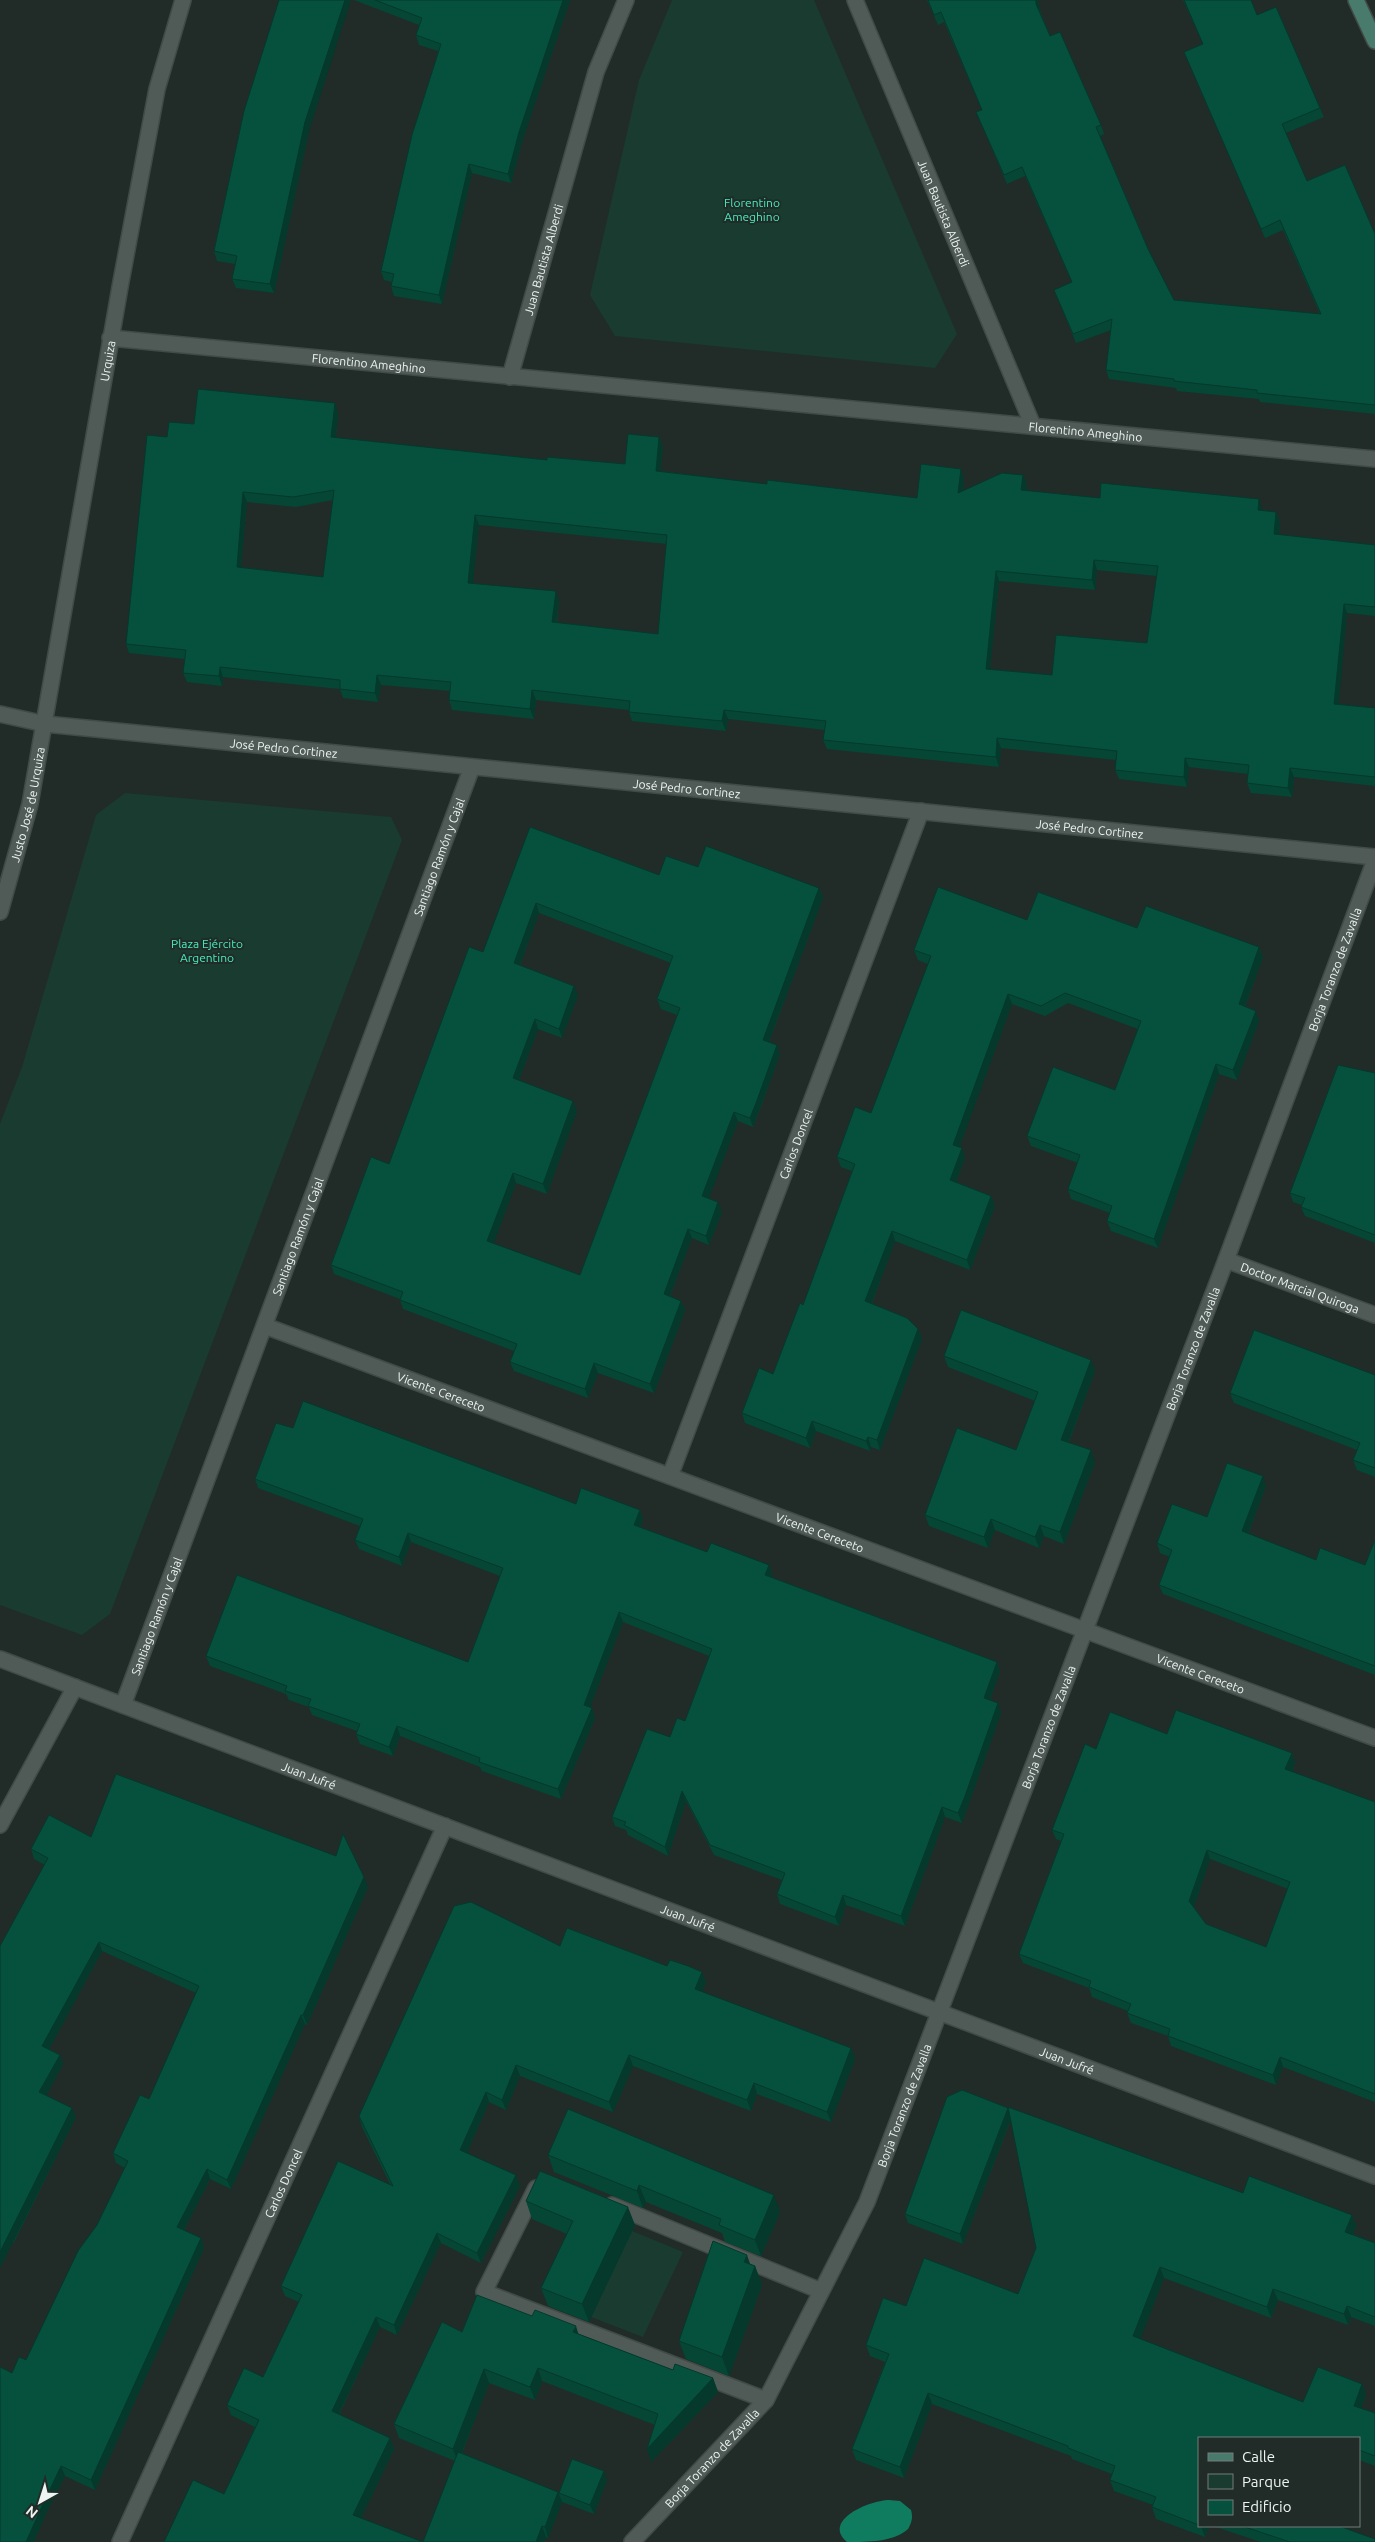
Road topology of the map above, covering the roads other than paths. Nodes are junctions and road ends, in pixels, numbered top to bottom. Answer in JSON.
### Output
{"nodes":[{"id":1,"x":183,"y":0,"type":"edge"},
{"id":2,"x":626,"y":0,"type":"edge"},
{"id":3,"x":855,"y":0,"type":"edge"},
{"id":4,"x":1356,"y":0,"type":"edge"},
{"id":5,"x":1375,"y":41,"type":"edge"},
{"id":6,"x":110,"y":338,"type":"junction"},
{"id":7,"x":510,"y":377,"type":"junction"},
{"id":8,"x":1033,"y":426,"type":"junction"},
{"id":9,"x":1375,"y":459,"type":"edge"},
{"id":10,"x":0,"y":714,"type":"edge"},
{"id":11,"x":45,"y":724,"type":"junction"},
{"id":12,"x":472,"y":767,"type":"junction"},
{"id":13,"x":921,"y":812,"type":"junction"},
{"id":14,"x":1375,"y":858,"type":"edge"},
{"id":15,"x":0,"y":912,"type":"edge"},
{"id":16,"x":1226,"y":1260,"type":"junction"},
{"id":17,"x":1375,"y":1315,"type":"edge"},
{"id":18,"x":265,"y":1326,"type":"junction"},
{"id":19,"x":670,"y":1476,"type":"junction"},
{"id":20,"x":1084,"y":1630,"type":"junction"},
{"id":21,"x":0,"y":1659,"type":"edge"},
{"id":22,"x":75,"y":1687,"type":"junction"},
{"id":23,"x":123,"y":1705,"type":"junction"},
{"id":24,"x":1375,"y":1738,"type":"edge"},
{"id":25,"x":0,"y":1825,"type":"edge"},
{"id":26,"x":445,"y":1826,"type":"junction"},
{"id":27,"x":939,"y":2012,"type":"junction"},
{"id":28,"x":1375,"y":2176,"type":"edge"},
{"id":29,"x":551,"y":2180,"type":"edge"},
{"id":30,"x":597,"y":2199,"type":"edge"},
{"id":31,"x":821,"y":2292,"type":"junction"},
{"id":32,"x":766,"y":2400,"type":"junction"},
{"id":33,"x":120,"y":2542,"type":"edge"},
{"id":34,"x":632,"y":2542,"type":"edge"}],
"edges":[{"from":1,"to":6,"type":"street","name":"Urquiza"},
{"from":2,"to":7,"type":"street","name":"Juan Bautista Alberdi"},
{"from":3,"to":8,"type":"street","name":"Juan Bautista Alberdi"},
{"from":4,"to":5,"type":"street"},
{"from":6,"to":7,"type":"street","name":"Florentino Ameghino"},
{"from":6,"to":11,"type":"street","name":"Urquiza"},
{"from":7,"to":8,"type":"street","name":"Florentino Ameghino"},
{"from":8,"to":9,"type":"street","name":"Florentino Ameghino"},
{"from":10,"to":11,"type":"street","name":"José Pedro Cortinez"},
{"from":11,"to":12,"type":"street","name":"José Pedro Cortinez"},
{"from":11,"to":15,"type":"street","name":"Justo José de Urquiza"},
{"from":12,"to":13,"type":"street","name":"José Pedro Cortinez"},
{"from":12,"to":18,"type":"street","name":"Santiago Ramón y Cajal"},
{"from":13,"to":14,"type":"street","name":"José Pedro Cortinez"},
{"from":13,"to":19,"type":"street","name":"Carlos Doncel"},
{"from":14,"to":16,"type":"street","name":"Borja Toranzo de Zavalla"},
{"from":16,"to":17,"type":"street","name":"Doctor Marcial Quiroga"},
{"from":16,"to":20,"type":"street","name":"Borja Toranzo de Zavalla"},
{"from":18,"to":19,"type":"street","name":"Vicente Cereceto"},
{"from":18,"to":23,"type":"street","name":"Santiago Ramón y Cajal"},
{"from":19,"to":20,"type":"street","name":"Vicente Cereceto"},
{"from":20,"to":24,"type":"street","name":"Vicente Cereceto"},
{"from":20,"to":27,"type":"street","name":"Borja Toranzo de Zavalla"},
{"from":21,"to":22,"type":"street","name":"Juan Jufré"},
{"from":22,"to":23,"type":"street","name":"Juan Jufré"},
{"from":22,"to":25,"type":"street"},
{"from":23,"to":26,"type":"street","name":"Juan Jufré"},
{"from":26,"to":27,"type":"street","name":"Juan Jufré"},
{"from":26,"to":33,"type":"street","name":"Carlos Doncel"},
{"from":27,"to":28,"type":"street","name":"Juan Jufré"},
{"from":27,"to":31,"type":"street","name":"Borja Toranzo de Zavalla"},
{"from":29,"to":32,"type":"street"},
{"from":30,"to":31,"type":"street"},
{"from":31,"to":32,"type":"street","name":"Borja Toranzo de Zavalla"},
{"from":32,"to":34,"type":"street","name":"Borja Toranzo de Zavalla"}]}
